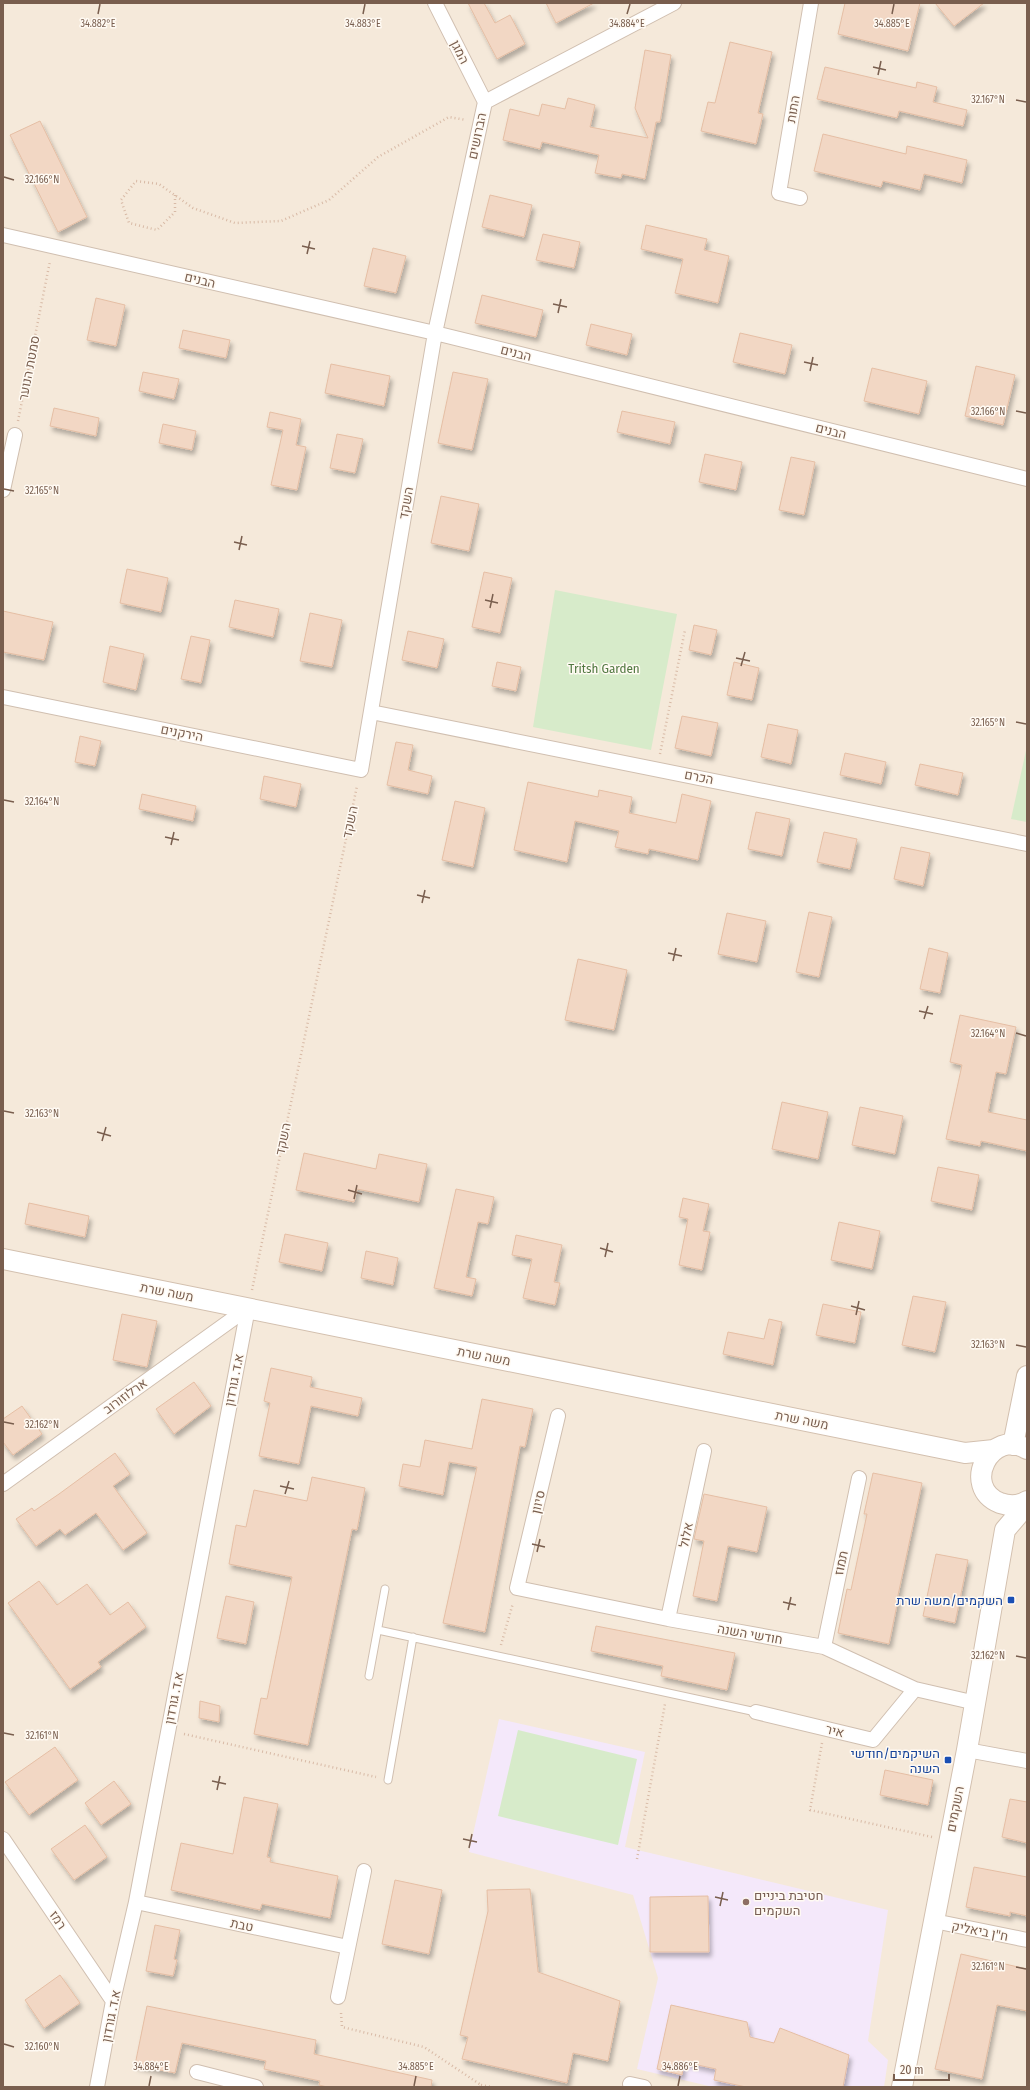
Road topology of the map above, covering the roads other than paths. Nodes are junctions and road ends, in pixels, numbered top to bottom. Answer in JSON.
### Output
{"nodes":[{"id":1,"x":435,"y":3,"type":"edge"},
{"id":2,"x":674,"y":3,"type":"edge"},
{"id":3,"x":811,"y":3,"type":"edge"},
{"id":4,"x":485,"y":102,"type":"junction"},
{"id":5,"x":800,"y":198,"type":"dead end"},
{"id":6,"x":3,"y":235,"type":"edge"},
{"id":7,"x":435,"y":333,"type":"junction"},
{"id":8,"x":15,"y":435,"type":"road end"},
{"id":9,"x":1027,"y":479,"type":"edge"},
{"id":10,"x":3,"y":490,"type":"edge"},
{"id":11,"x":3,"y":697,"type":"edge"},
{"id":12,"x":371,"y":712,"type":"junction"},
{"id":13,"x":361,"y":770,"type":"joint"},
{"id":14,"x":1027,"y":844,"type":"edge"},
{"id":15,"x":3,"y":1259,"type":"edge"},
{"id":16,"x":248,"y":1308,"type":"junction"},
{"id":17,"x":1027,"y":1376,"type":"edge"},
{"id":18,"x":558,"y":1416,"type":"dead end"},
{"id":19,"x":1020,"y":1447,"type":"edge"},
{"id":20,"x":994,"y":1450,"type":"junction"},
{"id":21,"x":704,"y":1451,"type":"dead end"},
{"id":22,"x":965,"y":1453,"type":"junction"},
{"id":23,"x":981,"y":1476,"type":"junction"},
{"id":24,"x":859,"y":1478,"type":"dead end"},
{"id":25,"x":3,"y":1484,"type":"edge"},
{"id":26,"x":987,"y":1494,"type":"junction"},
{"id":27,"x":1025,"y":1502,"type":"edge"},
{"id":28,"x":1005,"y":1530,"type":"junction"},
{"id":29,"x":517,"y":1588,"type":"joint"},
{"id":30,"x":385,"y":1589,"type":"dead end"},
{"id":31,"x":668,"y":1618,"type":"junction"},
{"id":32,"x":378,"y":1630,"type":"junction"},
{"id":33,"x":413,"y":1637,"type":"junction"},
{"id":34,"x":824,"y":1647,"type":"junction"},
{"id":35,"x":370,"y":1676,"type":"dead end"},
{"id":36,"x":915,"y":1689,"type":"junction"},
{"id":37,"x":976,"y":1703,"type":"junction"},
{"id":38,"x":756,"y":1712,"type":"joint"},
{"id":39,"x":967,"y":1750,"type":"junction"},
{"id":40,"x":1027,"y":1761,"type":"edge"},
{"id":41,"x":388,"y":1780,"type":"road end"},
{"id":42,"x":3,"y":1839,"type":"edge"},
{"id":43,"x":364,"y":1871,"type":"dead end"},
{"id":44,"x":136,"y":1902,"type":"junction"},
{"id":45,"x":934,"y":1921,"type":"junction"},
{"id":46,"x":1027,"y":1940,"type":"edge"},
{"id":47,"x":348,"y":1948,"type":"junction"},
{"id":48,"x":338,"y":1996,"type":"road end"},
{"id":49,"x":113,"y":2000,"type":"junction"},
{"id":50,"x":197,"y":2072,"type":"dead end"},
{"id":51,"x":630,"y":2084,"type":"dead end"},
{"id":52,"x":97,"y":2087,"type":"edge"},
{"id":53,"x":256,"y":2087,"type":"edge"},
{"id":54,"x":644,"y":2087,"type":"edge"},
{"id":55,"x":902,"y":2087,"type":"edge"}],
"edges":[{"from":1,"to":4,"type":"street","name":"המגן"},
{"from":2,"to":4,"type":"street","name":"הברושים"},
{"from":3,"to":5,"type":"street","name":"התות"},
{"from":4,"to":7,"type":"street","name":"הברושים"},
{"from":6,"to":7,"type":"street","name":"הבנים"},
{"from":7,"to":9,"type":"street","name":"הבנים"},
{"from":7,"to":12,"type":"street","name":"השקד"},
{"from":8,"to":10,"type":"street"},
{"from":11,"to":13,"type":"street","name":"הירקנים"},
{"from":12,"to":13,"type":"street","name":"השקד"},
{"from":12,"to":14,"type":"street","name":"הכרם"},
{"from":15,"to":16,"type":"street","name":"משה שרת"},
{"from":16,"to":22,"type":"street","name":"משה שרת"},
{"from":16,"to":25,"type":"street","name":"ארלוזורוב"},
{"from":16,"to":44,"type":"street","name":"א.ד. גורדון"},
{"from":17,"to":19,"type":"street"},
{"from":18,"to":29,"type":"street","name":"סיוון"},
{"from":19,"to":20,"type":"street","name":"משה שרת"},
{"from":20,"to":22,"type":"street","name":"משה שרת"},
{"from":20,"to":23,"type":"street"},
{"from":21,"to":31,"type":"street","name":"אלול"},
{"from":22,"to":23,"type":"street"},
{"from":23,"to":26,"type":"street"},
{"from":24,"to":34,"type":"street","name":"תמוז"},
{"from":26,"to":27,"type":"street"},
{"from":26,"to":28,"type":"street"},
{"from":27,"to":28,"type":"street"},
{"from":28,"to":37,"type":"street","name":"השקמים"},
{"from":29,"to":31,"type":"street","name":"חודשי השנה"},
{"from":30,"to":32,"type":"lane"},
{"from":31,"to":34,"type":"street","name":"חודשי השנה"},
{"from":32,"to":33,"type":"lane"},
{"from":32,"to":35,"type":"lane"},
{"from":33,"to":38,"type":"lane"},
{"from":33,"to":41,"type":"lane"},
{"from":34,"to":36,"type":"street","name":"חודשי השנה"},
{"from":36,"to":37,"type":"street","name":"חודשי השנה"},
{"from":36,"to":38,"type":"street","name":"איר"},
{"from":37,"to":39,"type":"street","name":"השקמים"},
{"from":39,"to":40,"type":"street"},
{"from":39,"to":45,"type":"street","name":"השקמים"},
{"from":42,"to":49,"type":"street","name":"רמז"},
{"from":43,"to":47,"type":"street"},
{"from":44,"to":47,"type":"street","name":"טבת"},
{"from":44,"to":49,"type":"street","name":"א.ד. גורדון"},
{"from":45,"to":46,"type":"street","name":"ח\"ן ביאליק"},
{"from":45,"to":55,"type":"street","name":"השקמים"},
{"from":47,"to":48,"type":"street"},
{"from":49,"to":52,"type":"street","name":"א.ד. גורדון"},
{"from":50,"to":53,"type":"street"},
{"from":51,"to":54,"type":"street"}]}
